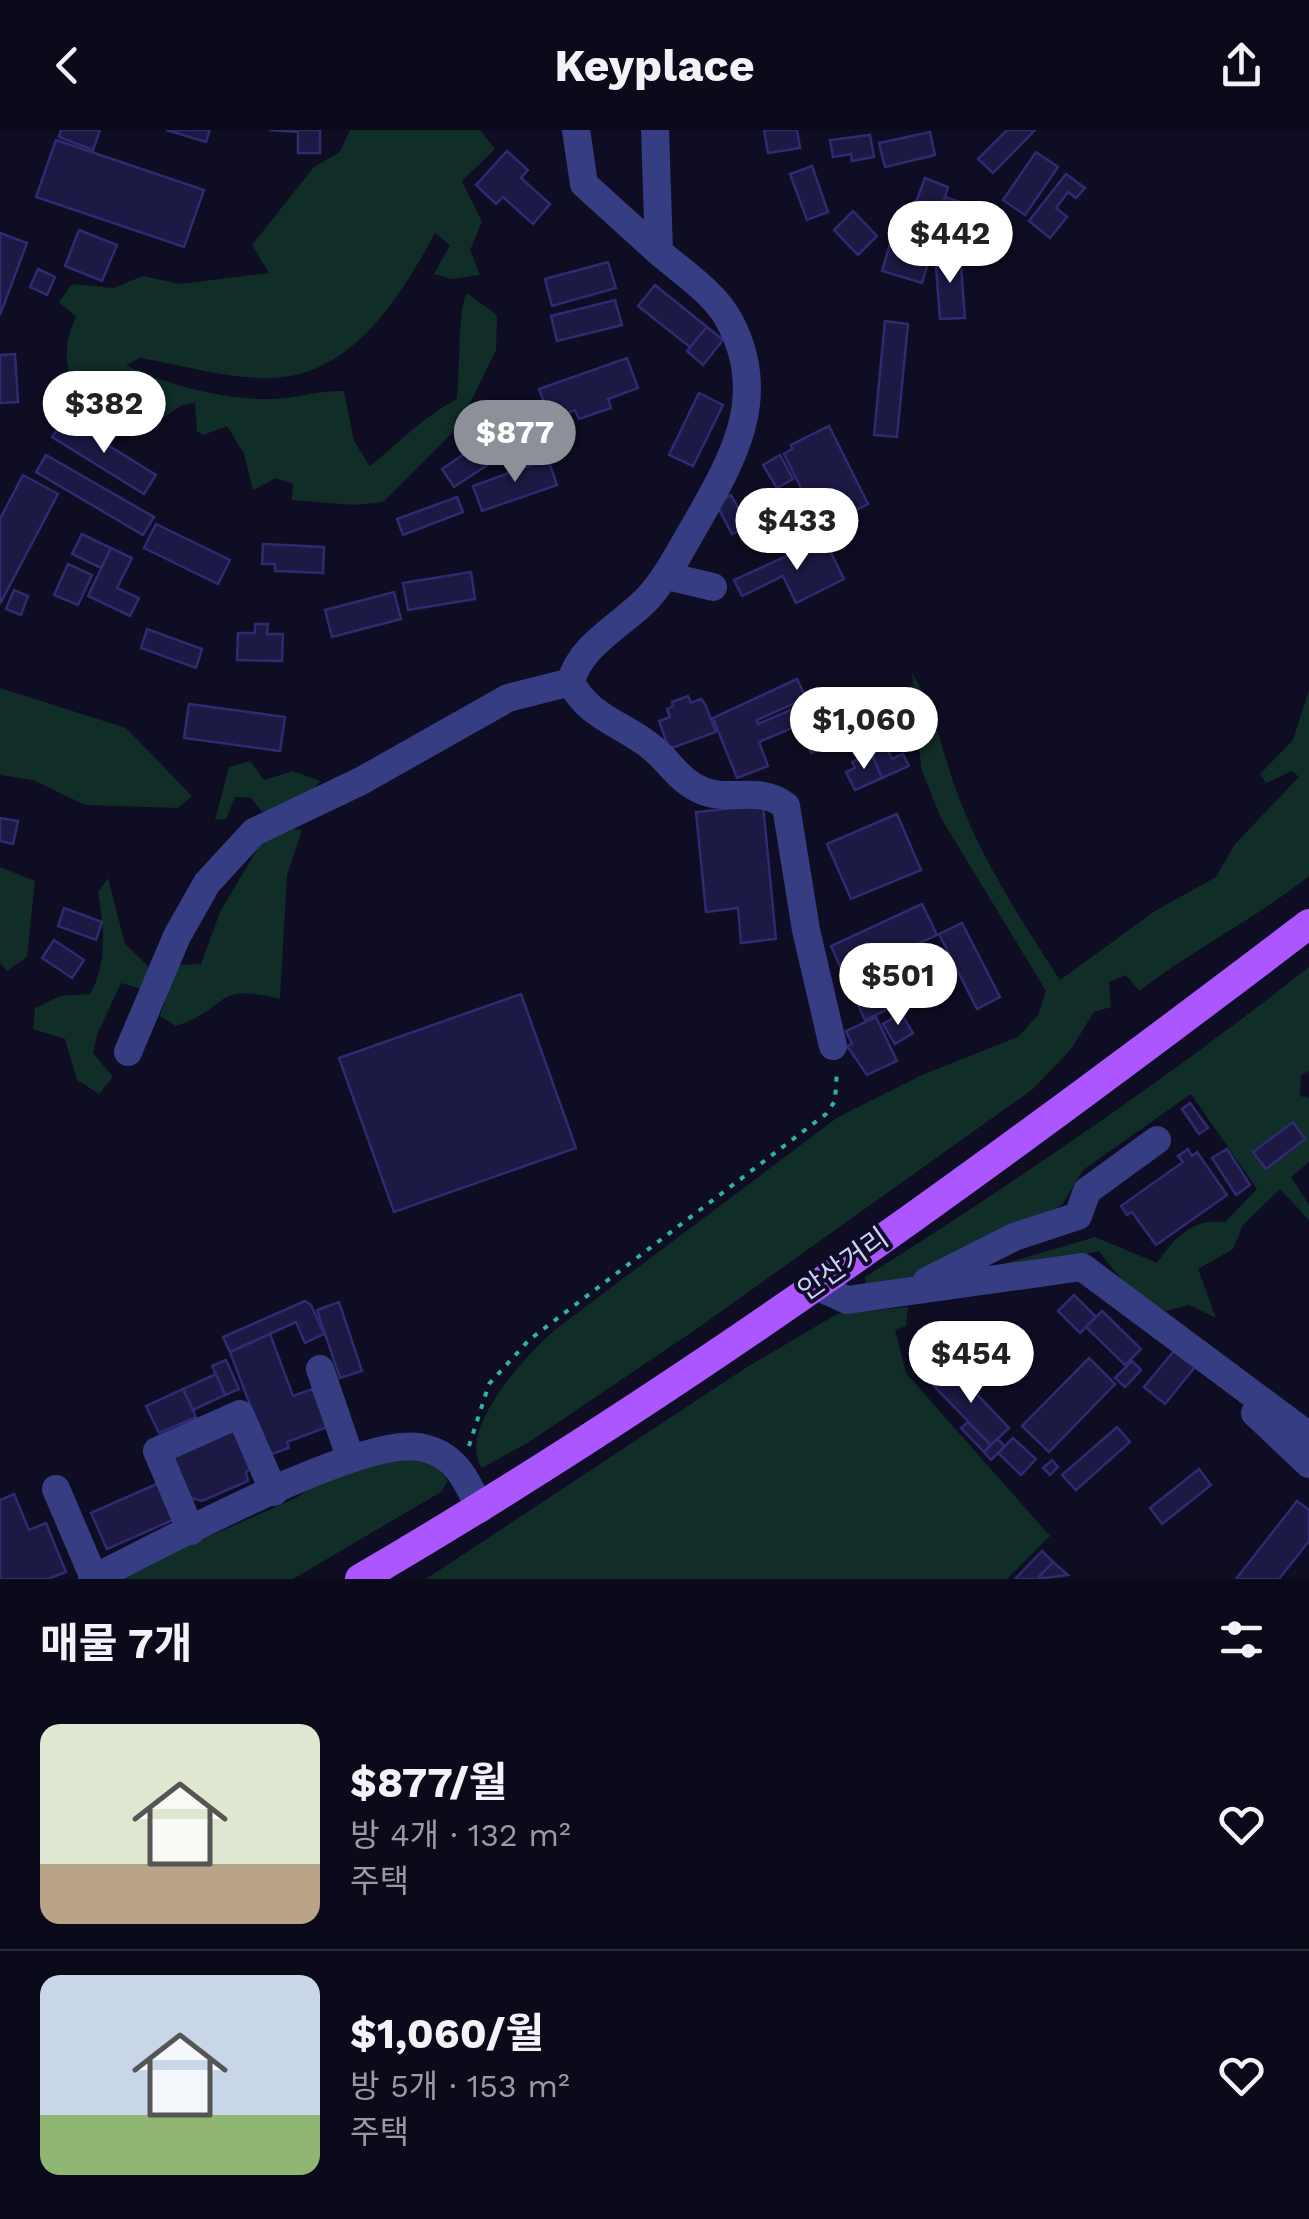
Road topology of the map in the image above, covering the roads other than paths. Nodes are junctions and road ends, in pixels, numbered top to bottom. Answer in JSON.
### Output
{"nodes":[{"id":1,"x":576,"y":130,"type":"edge"},
{"id":2,"x":654,"y":130,"type":"edge"},
{"id":3,"x":659,"y":252,"type":"junction"},
{"id":4,"x":668,"y":576,"type":"junction"},
{"id":5,"x":712,"y":587,"type":"dead end"},
{"id":6,"x":571,"y":682,"type":"junction"},
{"id":7,"x":1309,"y":924,"type":"edge"},
{"id":8,"x":833,"y":1046,"type":"road end"},
{"id":9,"x":128,"y":1052,"type":"dead end"},
{"id":10,"x":1157,"y":1140,"type":"dead end"},
{"id":11,"x":814,"y":1285,"type":"junction"},
{"id":12,"x":912,"y":1288,"type":"junction"},
{"id":13,"x":320,"y":1369,"type":"dead end"},
{"id":14,"x":1236,"y":1382,"type":"junction"},
{"id":15,"x":1309,"y":1436,"type":"edge"},
{"id":16,"x":350,"y":1457,"type":"junction"},
{"id":17,"x":1309,"y":1464,"type":"edge"},
{"id":18,"x":56,"y":1489,"type":"dead end"},
{"id":19,"x":274,"y":1492,"type":"junction"},
{"id":20,"x":480,"y":1509,"type":"junction"},
{"id":21,"x":191,"y":1532,"type":"junction"},
{"id":22,"x":93,"y":1578,"type":"edge"},
{"id":23,"x":360,"y":1579,"type":"edge"}],
"edges":[{"from":1,"to":3,"type":"street"},
{"from":2,"to":3,"type":"street"},
{"from":3,"to":4,"type":"street"},
{"from":4,"to":5,"type":"street"},
{"from":4,"to":6,"type":"street"},
{"from":6,"to":8,"type":"street"},
{"from":6,"to":9,"type":"street"},
{"from":7,"to":11,"type":"main road","name":"안산거리"},
{"from":10,"to":12,"type":"street"},
{"from":11,"to":12,"type":"street"},
{"from":11,"to":20,"type":"main road","name":"안산거리"},
{"from":12,"to":14,"type":"street"},
{"from":13,"to":16,"type":"street"},
{"from":14,"to":15,"type":"street"},
{"from":14,"to":17,"type":"street"},
{"from":16,"to":19,"type":"street"},
{"from":16,"to":20,"type":"street"},
{"from":18,"to":22,"type":"street"},
{"from":19,"to":21,"type":"street"},
{"from":19,"to":21,"type":"street"},
{"from":20,"to":23,"type":"main road","name":"안산거리"},
{"from":21,"to":22,"type":"street"}]}
